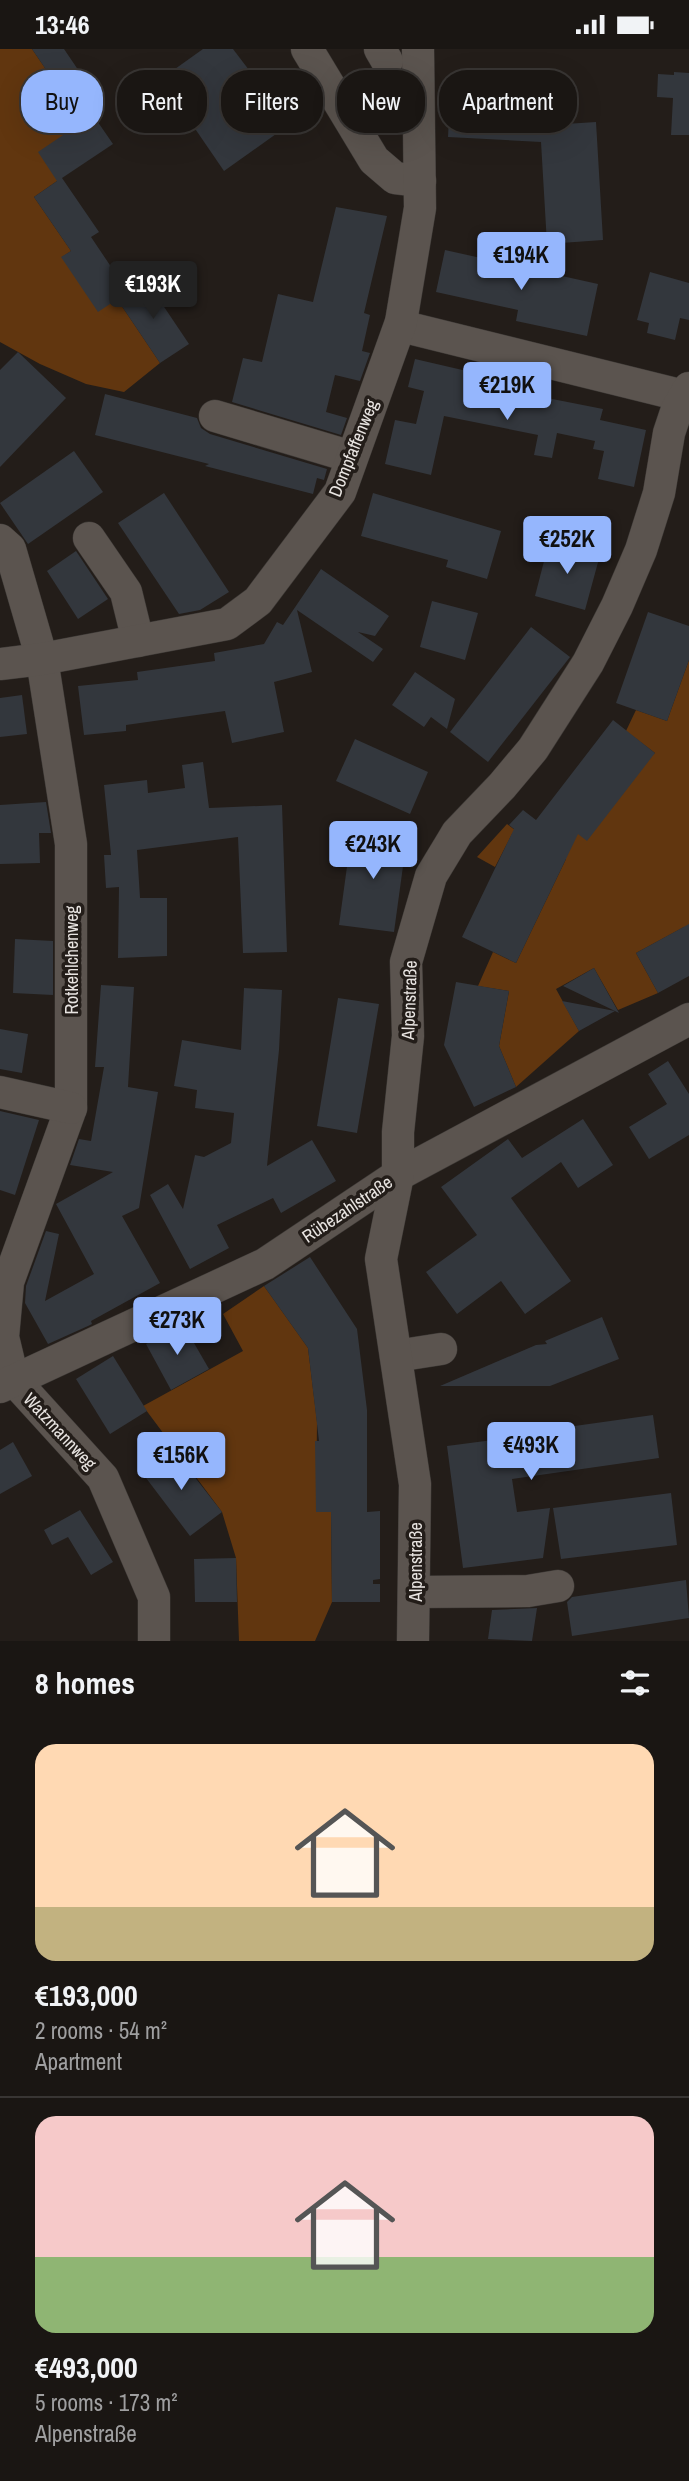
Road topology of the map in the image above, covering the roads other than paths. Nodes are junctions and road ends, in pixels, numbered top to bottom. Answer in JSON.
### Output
{"nodes":[{"id":1,"x":307,"y":49,"type":"edge"},
{"id":2,"x":418,"y":49,"type":"edge"},
{"id":3,"x":420,"y":181,"type":"junction"},
{"id":4,"x":401,"y":321,"type":"junction"},
{"id":5,"x":687,"y":392,"type":"edge"},
{"id":6,"x":215,"y":416,"type":"dead end"},
{"id":7,"x":352,"y":457,"type":"junction"},
{"id":8,"x":89,"y":538,"type":"dead end"},
{"id":9,"x":0,"y":540,"type":"edge"},
{"id":10,"x":138,"y":641,"type":"junction"},
{"id":11,"x":42,"y":659,"type":"junction"},
{"id":12,"x":0,"y":664,"type":"edge"},
{"id":13,"x":689,"y":1019,"type":"edge"},
{"id":14,"x":0,"y":1091,"type":"edge"},
{"id":15,"x":71,"y":1108,"type":"junction"},
{"id":16,"x":398,"y":1175,"type":"junction"},
{"id":17,"x":441,"y":1349,"type":"dead end"},
{"id":18,"x":396,"y":1356,"type":"junction"},
{"id":19,"x":6,"y":1383,"type":"edge"},
{"id":20,"x":558,"y":1586,"type":"dead end"},
{"id":21,"x":415,"y":1592,"type":"junction"},
{"id":22,"x":154,"y":1641,"type":"edge"},
{"id":23,"x":413,"y":1641,"type":"edge"}],
"edges":[{"from":1,"to":3,"type":"street"},
{"from":2,"to":3,"type":"street","name":"Dompfaffenweg"},
{"from":3,"to":4,"type":"street","name":"Dompfaffenweg"},
{"from":4,"to":5,"type":"street"},
{"from":4,"to":7,"type":"street","name":"Dompfaffenweg"},
{"from":5,"to":16,"type":"street","name":"Alpenstraße"},
{"from":6,"to":7,"type":"street"},
{"from":7,"to":10,"type":"street","name":"Dompfaffenweg"},
{"from":8,"to":10,"type":"street"},
{"from":9,"to":11,"type":"street","name":"Rotkehlchenweg"},
{"from":10,"to":11,"type":"street","name":"Dompfaffenweg"},
{"from":11,"to":12,"type":"street","name":"Dompfaffenweg"},
{"from":11,"to":15,"type":"street","name":"Rotkehlchenweg"},
{"from":13,"to":16,"type":"street","name":"Rübezahlstraße"},
{"from":14,"to":15,"type":"street"},
{"from":15,"to":19,"type":"street","name":"Rotkehlchenweg"},
{"from":16,"to":18,"type":"street","name":"Alpenstraße"},
{"from":16,"to":19,"type":"street","name":"Rübezahlstraße"},
{"from":17,"to":18,"type":"street"},
{"from":18,"to":21,"type":"street","name":"Alpenstraße"},
{"from":19,"to":22,"type":"street","name":"Watzmannweg"},
{"from":20,"to":21,"type":"street"},
{"from":21,"to":23,"type":"street","name":"Alpenstraße"}]}
